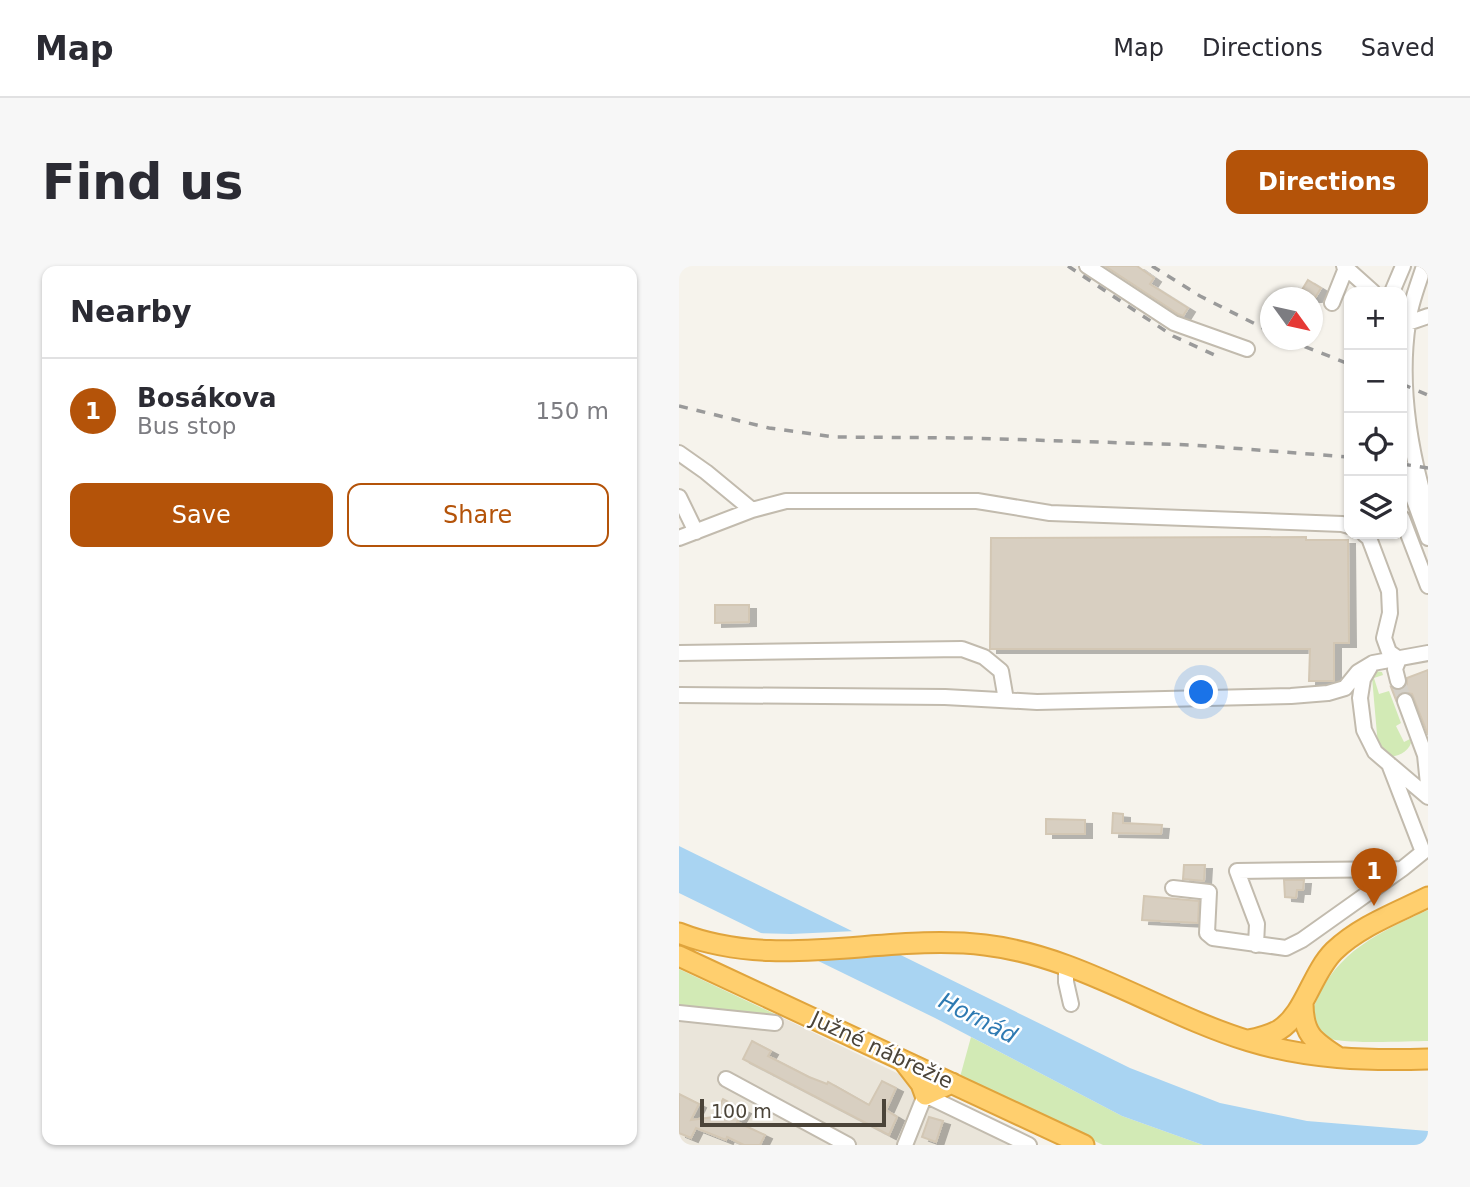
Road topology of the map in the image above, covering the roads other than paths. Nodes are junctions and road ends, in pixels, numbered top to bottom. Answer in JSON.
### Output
{"nodes":[{"id":1,"x":1087,"y":266,"type":"edge"},
{"id":2,"x":1424,"y":266,"type":"edge"},
{"id":3,"x":1345,"y":267,"type":"edge"},
{"id":4,"x":1401,"y":270,"type":"edge"},
{"id":5,"x":1367,"y":287,"type":"edge"},
{"id":6,"x":1394,"y":287,"type":"edge"},
{"id":7,"x":1332,"y":303,"type":"dead end"},
{"id":8,"x":1428,"y":316,"type":"edge"},
{"id":9,"x":1408,"y":323,"type":"junction"},
{"id":10,"x":1247,"y":349,"type":"dead end"},
{"id":11,"x":679,"y":453,"type":"edge"},
{"id":12,"x":1405,"y":476,"type":"edge"},
{"id":13,"x":679,"y":497,"type":"edge"},
{"id":14,"x":751,"y":510,"type":"junction"},
{"id":15,"x":1428,"y":511,"type":"edge"},
{"id":16,"x":1344,"y":525,"type":"edge"},
{"id":17,"x":1407,"y":531,"type":"edge"},
{"id":18,"x":696,"y":532,"type":"junction"},
{"id":19,"x":1428,"y":537,"type":"edge"},
{"id":20,"x":679,"y":538,"type":"edge"},
{"id":21,"x":1369,"y":539,"type":"edge"},
{"id":22,"x":1428,"y":586,"type":"edge"},
{"id":23,"x":679,"y":653,"type":"edge"},
{"id":24,"x":1428,"y":653,"type":"edge"},
{"id":25,"x":1399,"y":659,"type":"junction"},
{"id":26,"x":1373,"y":663,"type":"junction"},
{"id":27,"x":1398,"y":681,"type":"tunnel mouth"},
{"id":28,"x":679,"y":695,"type":"edge"},
{"id":29,"x":1006,"y":700,"type":"junction"},
{"id":30,"x":1405,"y":701,"type":"tunnel mouth"},
{"id":31,"x":1427,"y":754,"type":"edge"},
{"id":32,"x":1389,"y":764,"type":"junction"},
{"id":33,"x":1428,"y":784,"type":"edge"},
{"id":34,"x":1428,"y":797,"type":"edge"},
{"id":35,"x":1402,"y":869,"type":"junction"},
{"id":36,"x":1173,"y":888,"type":"dead end"},
{"id":37,"x":1428,"y":897,"type":"edge"},
{"id":38,"x":679,"y":933,"type":"edge"},
{"id":39,"x":1256,"y":944,"type":"junction"},
{"id":40,"x":679,"y":956,"type":"edge"},
{"id":41,"x":1066,"y":965,"type":"junction"},
{"id":42,"x":1303,"y":1003,"type":"junction"},
{"id":43,"x":1071,"y":1004,"type":"dead end"},
{"id":44,"x":679,"y":1013,"type":"edge"},
{"id":45,"x":775,"y":1023,"type":"dead end"},
{"id":46,"x":1247,"y":1041,"type":"junction"},
{"id":47,"x":901,"y":1058,"type":"junction"},
{"id":48,"x":1341,"y":1059,"type":"junction"},
{"id":49,"x":1428,"y":1059,"type":"edge"},
{"id":50,"x":726,"y":1079,"type":"dead end"},
{"id":51,"x":952,"y":1083,"type":"junction"},
{"id":52,"x":925,"y":1095,"type":"junction"},
{"id":53,"x":848,"y":1145,"type":"edge"},
{"id":54,"x":905,"y":1145,"type":"edge"},
{"id":55,"x":1029,"y":1145,"type":"edge"},
{"id":56,"x":1084,"y":1145,"type":"edge"}],
"edges":[{"from":1,"to":10,"type":"street"},
{"from":2,"to":9,"type":"street"},
{"from":3,"to":5,"type":"street"},
{"from":3,"to":7,"type":"street"},
{"from":4,"to":6,"type":"street"},
{"from":8,"to":9,"type":"street"},
{"from":9,"to":15,"type":"street"},
{"from":11,"to":14,"type":"street"},
{"from":12,"to":19,"type":"street"},
{"from":13,"to":18,"type":"street"},
{"from":14,"to":16,"type":"street"},
{"from":14,"to":18,"type":"street"},
{"from":17,"to":22,"type":"street"},
{"from":18,"to":20,"type":"street"},
{"from":21,"to":25,"type":"street"},
{"from":23,"to":29,"type":"street"},
{"from":24,"to":25,"type":"street"},
{"from":25,"to":26,"type":"street"},
{"from":25,"to":27,"type":"street"},
{"from":26,"to":29,"type":"street"},
{"from":26,"to":32,"type":"street"},
{"from":28,"to":29,"type":"street"},
{"from":30,"to":31,"type":"street"},
{"from":31,"to":33,"type":"street"},
{"from":32,"to":34,"type":"street"},
{"from":32,"to":35,"type":"street"},
{"from":35,"to":39,"type":"street"},
{"from":35,"to":39,"type":"street"},
{"from":36,"to":39,"type":"street"},
{"from":37,"to":42,"type":"highway"},
{"from":38,"to":41,"type":"highway"},
{"from":40,"to":47,"type":"highway","name":"Južné nábrežie"},
{"from":41,"to":43,"type":"street"},
{"from":41,"to":46,"type":"highway"},
{"from":42,"to":46,"type":"highway"},
{"from":42,"to":48,"type":"highway"},
{"from":44,"to":45,"type":"street"},
{"from":46,"to":48,"type":"highway"},
{"from":47,"to":51,"type":"highway","name":"Južné nábrežie"},
{"from":47,"to":52,"type":"highway"},
{"from":48,"to":49,"type":"highway"},
{"from":50,"to":53,"type":"street"},
{"from":51,"to":52,"type":"highway"},
{"from":51,"to":56,"type":"highway","name":"Južné nábrežie"},
{"from":52,"to":54,"type":"street"},
{"from":52,"to":55,"type":"street","name":"Južné nábrežie"}]}
